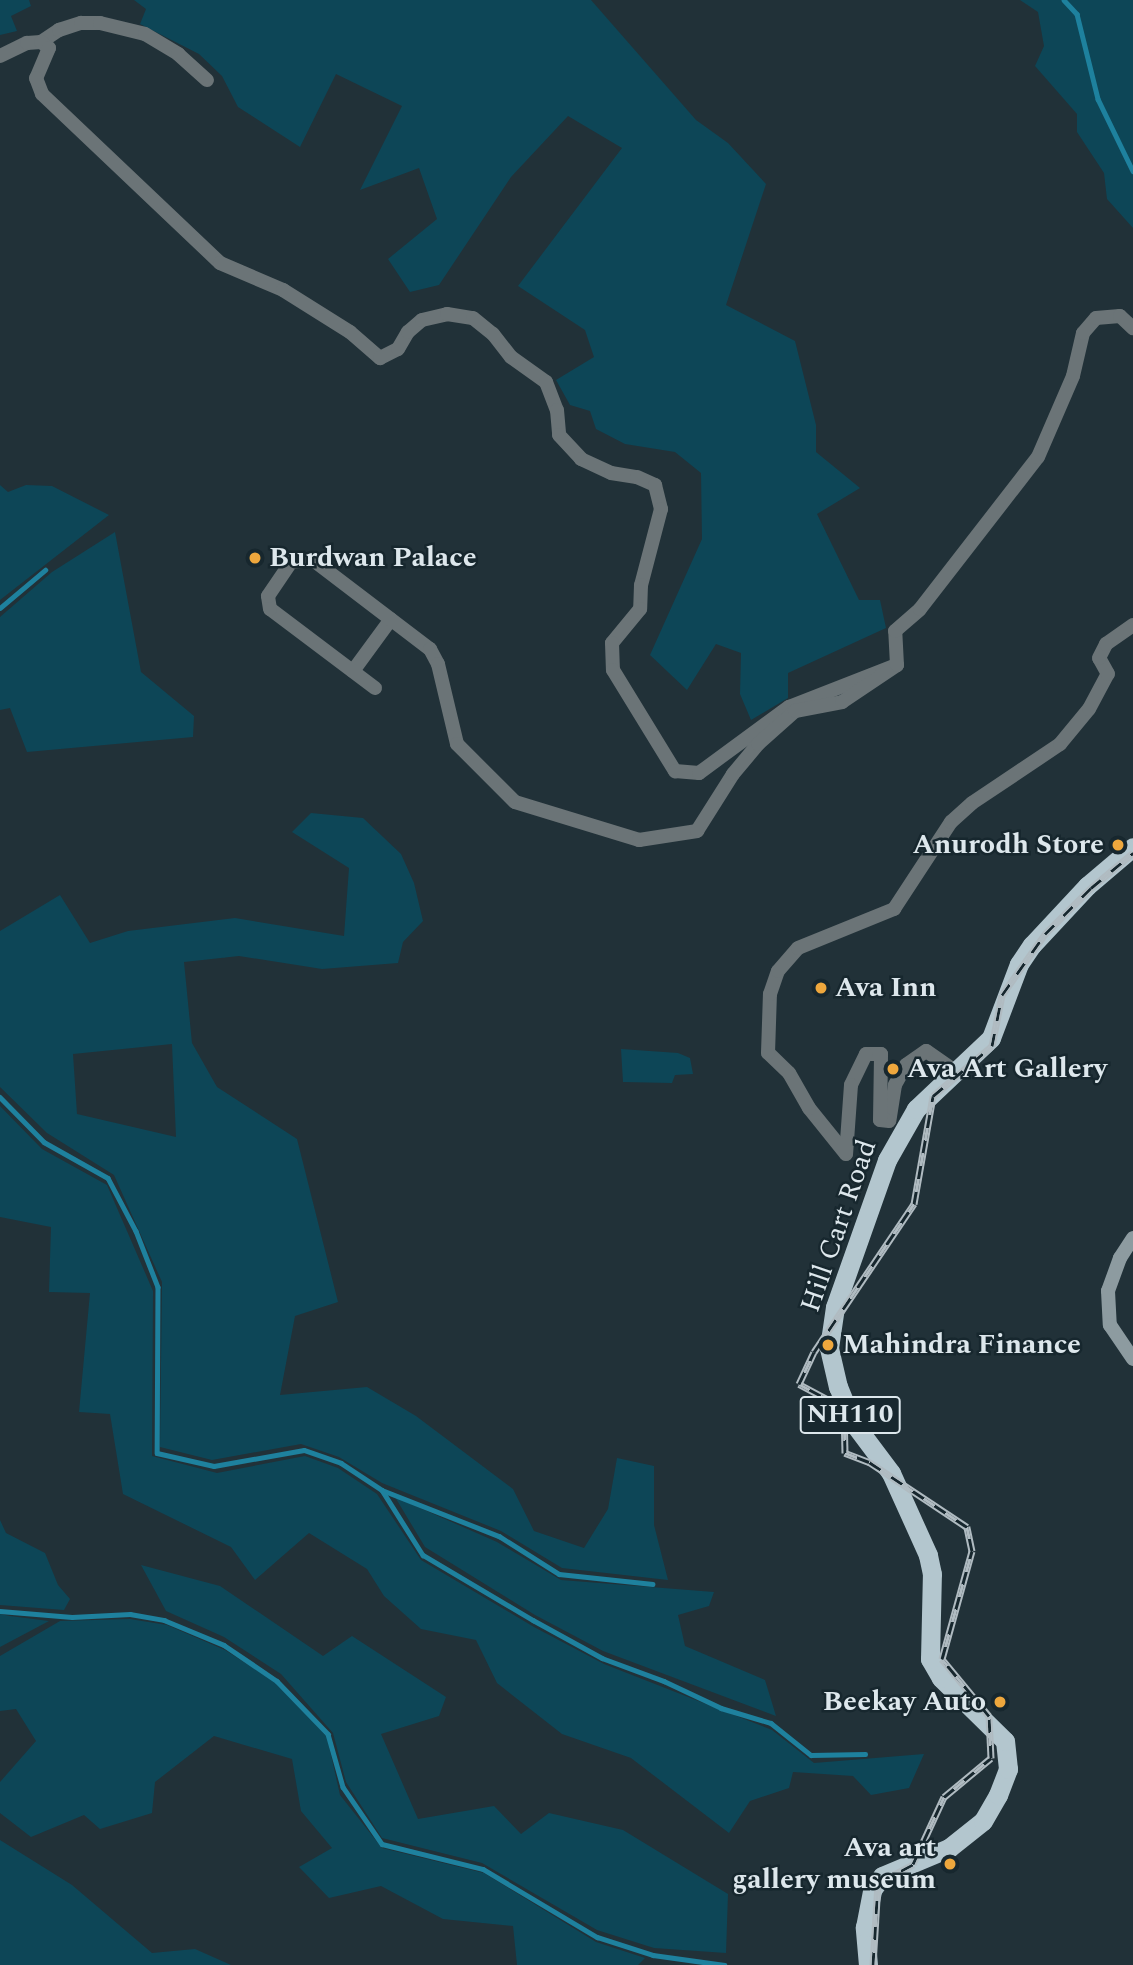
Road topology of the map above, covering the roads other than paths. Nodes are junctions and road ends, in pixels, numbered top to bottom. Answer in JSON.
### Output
{"nodes":[{"id":1,"x":41,"y":42,"type":"junction"},
{"id":2,"x":0,"y":56,"type":"edge"},
{"id":3,"x":207,"y":80,"type":"dead end"},
{"id":4,"x":1133,"y":328,"type":"edge"},
{"id":5,"x":391,"y":619,"type":"junction"},
{"id":6,"x":1133,"y":625,"type":"edge"},
{"id":7,"x":897,"y":665,"type":"junction"},
{"id":8,"x":353,"y":671,"type":"junction"},
{"id":9,"x":375,"y":688,"type":"dead end"},
{"id":10,"x":1133,"y":847,"type":"edge"},
{"id":11,"x":955,"y":1071,"type":"junction"},
{"id":12,"x":1133,"y":1238,"type":"edge"},
{"id":13,"x":1133,"y":1359,"type":"edge"},
{"id":14,"x":868,"y":1965,"type":"edge"}],
"edges":[{"from":1,"to":2,"type":"street"},
{"from":1,"to":3,"type":"street"},
{"from":1,"to":7,"type":"street"},
{"from":4,"to":7,"type":"street"},
{"from":5,"to":7,"type":"street"},
{"from":5,"to":8,"type":"street"},
{"from":5,"to":8,"type":"street"},
{"from":6,"to":11,"type":"street"},
{"from":8,"to":9,"type":"street"},
{"from":10,"to":11,"type":"highway","name":"Hill Cart Road","number":"NH110"},
{"from":11,"to":14,"type":"highway","name":"Hill Cart Road","number":"NH110"},
{"from":12,"to":13,"type":"main road"}]}
